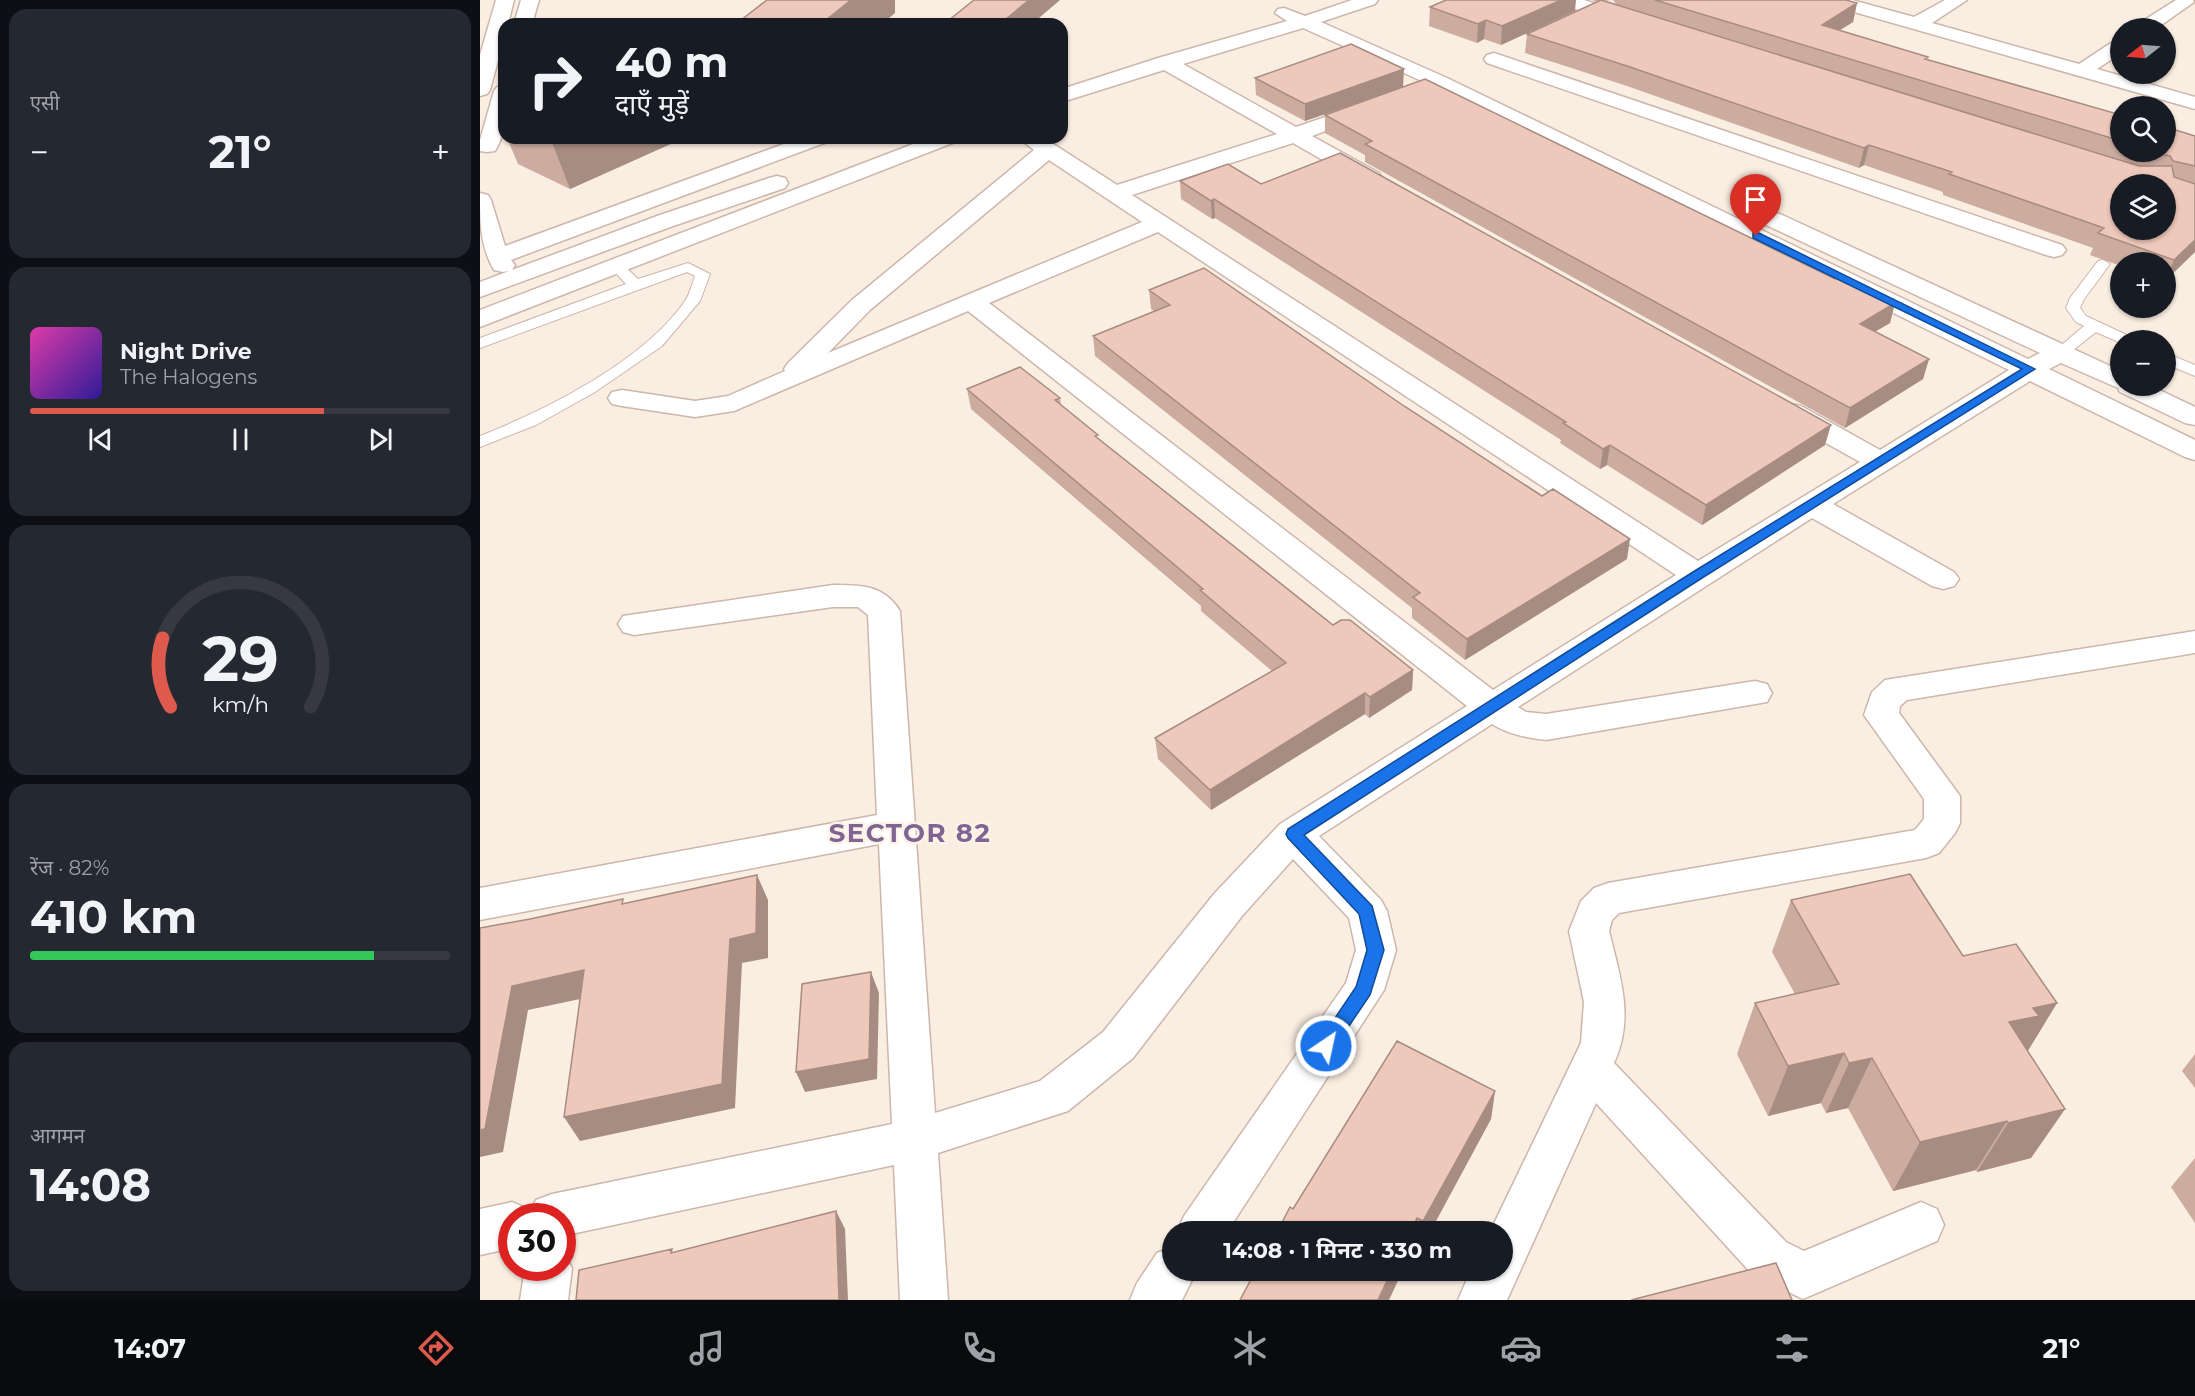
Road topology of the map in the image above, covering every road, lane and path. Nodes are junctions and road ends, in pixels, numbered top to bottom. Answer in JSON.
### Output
{"nodes":[{"id":1,"x":505,"y":0,"type":"edge"},
{"id":2,"x":530,"y":0,"type":"edge"},
{"id":3,"x":1369,"y":0,"type":"edge"},
{"id":4,"x":1566,"y":0,"type":"edge"},
{"id":5,"x":1619,"y":0,"type":"edge"},
{"id":6,"x":1832,"y":0,"type":"edge"},
{"id":7,"x":1958,"y":0,"type":"edge"},
{"id":8,"x":2185,"y":2,"type":"dead end"},
{"id":9,"x":1326,"y":8,"type":"edge"},
{"id":10,"x":1596,"y":10,"type":"junction"},
{"id":11,"x":1305,"y":14,"type":"junction"},
{"id":12,"x":500,"y":18,"type":"edge"},
{"id":13,"x":525,"y":18,"type":"edge"},
{"id":14,"x":2160,"y":18,"type":"edge"},
{"id":15,"x":1576,"y":20,"type":"edge"},
{"id":16,"x":498,"y":25,"type":"edge"},
{"id":17,"x":1914,"y":25,"type":"junction"},
{"id":18,"x":1653,"y":28,"type":"edge"},
{"id":19,"x":1514,"y":50,"type":"dead end"},
{"id":20,"x":2110,"y":52,"type":"edge"},
{"id":21,"x":1165,"y":62,"type":"junction"},
{"id":22,"x":1466,"y":70,"type":"junction"},
{"id":23,"x":2081,"y":71,"type":"junction"},
{"id":24,"x":1068,"y":76,"type":"edge"},
{"id":25,"x":480,"y":90,"type":"edge"},
{"id":26,"x":1418,"y":90,"type":"edge"},
{"id":27,"x":1068,"y":94,"type":"edge"},
{"id":28,"x":1384,"y":102,"type":"edge"},
{"id":29,"x":2195,"y":103,"type":"edge"},
{"id":30,"x":498,"y":114,"type":"edge"},
{"id":31,"x":1295,"y":135,"type":"junction"},
{"id":32,"x":502,"y":144,"type":"edge"},
{"id":33,"x":805,"y":144,"type":"edge"},
{"id":34,"x":882,"y":144,"type":"edge"},
{"id":35,"x":933,"y":144,"type":"edge"},
{"id":36,"x":1039,"y":144,"type":"edge"},
{"id":37,"x":485,"y":151,"type":"edge"},
{"id":38,"x":1389,"y":188,"type":"edge"},
{"id":39,"x":1114,"y":193,"type":"junction"},
{"id":40,"x":1727,"y":198,"type":"dead end"},
{"id":41,"x":480,"y":200,"type":"edge"},
{"id":42,"x":1748,"y":208,"type":"dead end"},
{"id":43,"x":1160,"y":223,"type":"junction"},
{"id":44,"x":2054,"y":250,"type":"dead end"},
{"id":45,"x":2103,"y":264,"type":"dead end"},
{"id":46,"x":617,"y":267,"type":"junction"},
{"id":47,"x":502,"y":268,"type":"junction"},
{"id":48,"x":636,"y":285,"type":"junction"},
{"id":49,"x":480,"y":290,"type":"edge"},
{"id":50,"x":971,"y":301,"type":"junction"},
{"id":51,"x":480,"y":319,"type":"edge"},
{"id":52,"x":2094,"y":326,"type":"junction"},
{"id":53,"x":2110,"y":333,"type":"edge"},
{"id":54,"x":480,"y":343,"type":"edge"},
{"id":55,"x":2062,"y":352,"type":"junction"},
{"id":56,"x":2176,"y":362,"type":"edge"},
{"id":57,"x":2030,"y":369,"type":"junction"},
{"id":58,"x":2195,"y":371,"type":"edge"},
{"id":59,"x":2110,"y":376,"type":"edge"},
{"id":60,"x":786,"y":381,"type":"junction"},
{"id":61,"x":2151,"y":396,"type":"edge"},
{"id":62,"x":622,"y":398,"type":"dead end"},
{"id":63,"x":1776,"y":404,"type":"edge"},
{"id":64,"x":2195,"y":417,"type":"edge"},
{"id":65,"x":480,"y":442,"type":"edge"},
{"id":66,"x":2195,"y":451,"type":"edge"},
{"id":67,"x":1881,"y":462,"type":"junction"},
{"id":68,"x":1812,"y":505,"type":"junction"},
{"id":69,"x":1698,"y":575,"type":"junction"},
{"id":70,"x":1943,"y":579,"type":"dead end"},
{"id":71,"x":634,"y":624,"type":"dead end"},
{"id":72,"x":2195,"y":642,"type":"edge"},
{"id":73,"x":1755,"y":693,"type":"dead end"},
{"id":74,"x":1492,"y":707,"type":"junction"},
{"id":75,"x":896,"y":826,"type":"junction"},
{"id":76,"x":1293,"y":834,"type":"junction"},
{"id":77,"x":480,"y":904,"type":"edge"},
{"id":78,"x":1590,"y":1067,"type":"junction"},
{"id":79,"x":914,"y":1140,"type":"junction"},
{"id":80,"x":576,"y":1211,"type":"edge"},
{"id":81,"x":1207,"y":1221,"type":"edge"},
{"id":82,"x":1921,"y":1225,"type":"dead end"},
{"id":83,"x":498,"y":1228,"type":"edge"},
{"id":84,"x":480,"y":1232,"type":"edge"},
{"id":85,"x":1513,"y":1233,"type":"edge"},
{"id":86,"x":546,"y":1281,"type":"edge"},
{"id":87,"x":1167,"y":1281,"type":"edge"},
{"id":88,"x":1491,"y":1281,"type":"edge"},
{"id":89,"x":544,"y":1300,"type":"edge"},
{"id":90,"x":924,"y":1300,"type":"edge"},
{"id":91,"x":1154,"y":1300,"type":"edge"},
{"id":92,"x":1482,"y":1300,"type":"edge"}],
"edges":[{"from":1,"to":12,"type":"street"},
{"from":2,"to":13,"type":"street"},
{"from":3,"to":9,"type":"street"},
{"from":4,"to":10,"type":"street"},
{"from":5,"to":10,"type":"street"},
{"from":6,"to":17,"type":"street"},
{"from":7,"to":17,"type":"street"},
{"from":8,"to":14,"type":"street"},
{"from":9,"to":11,"type":"street"},
{"from":9,"to":22,"type":"street"},
{"from":10,"to":15,"type":"street"},
{"from":10,"to":18,"type":"street"},
{"from":11,"to":21,"type":"street"},
{"from":11,"to":22,"type":"street"},
{"from":11,"to":24,"type":"street"},
{"from":16,"to":25,"type":"street"},
{"from":17,"to":23,"type":"street"},
{"from":19,"to":22,"type":"street"},
{"from":20,"to":23,"type":"street"},
{"from":21,"to":27,"type":"street"},
{"from":21,"to":31,"type":"street"},
{"from":22,"to":26,"type":"street"},
{"from":22,"to":40,"type":"street"},
{"from":22,"to":44,"type":"street"},
{"from":22,"to":57,"type":"street"},
{"from":23,"to":29,"type":"street"},
{"from":28,"to":31,"type":"street"},
{"from":30,"to":37,"type":"street"},
{"from":31,"to":38,"type":"street"},
{"from":31,"to":39,"type":"street"},
{"from":32,"to":37,"type":"street"},
{"from":33,"to":47,"type":"street"},
{"from":34,"to":47,"type":"street"},
{"from":35,"to":46,"type":"street"},
{"from":36,"to":39,"type":"street"},
{"from":36,"to":60,"type":"street"},
{"from":39,"to":43,"type":"street"},
{"from":41,"to":47,"type":"street"},
{"from":42,"to":55,"type":"street"},
{"from":43,"to":50,"type":"street"},
{"from":43,"to":69,"type":"street"},
{"from":45,"to":52,"type":"lane"},
{"from":46,"to":48,"type":"lane"},
{"from":46,"to":51,"type":"street"},
{"from":47,"to":49,"type":"street"},
{"from":48,"to":54,"type":"lane"},
{"from":48,"to":65,"type":"lane"},
{"from":50,"to":60,"type":"street"},
{"from":50,"to":74,"type":"street"},
{"from":52,"to":53,"type":"lane"},
{"from":52,"to":55,"type":"lane"},
{"from":55,"to":57,"type":"street"},
{"from":55,"to":59,"type":"street"},
{"from":56,"to":58,"type":"lane"},
{"from":57,"to":66,"type":"street"},
{"from":57,"to":67,"type":"street"},
{"from":60,"to":62,"type":"street"},
{"from":61,"to":64,"type":"street"},
{"from":63,"to":67,"type":"street"},
{"from":67,"to":68,"type":"street"},
{"from":68,"to":69,"type":"street"},
{"from":68,"to":70,"type":"street"},
{"from":69,"to":74,"type":"street"},
{"from":71,"to":75,"type":"street"},
{"from":72,"to":78,"type":"street"},
{"from":73,"to":74,"type":"street"},
{"from":74,"to":76,"type":"street"},
{"from":75,"to":77,"type":"street"},
{"from":75,"to":79,"type":"street"},
{"from":76,"to":79,"type":"street"},
{"from":76,"to":81,"type":"street"},
{"from":78,"to":82,"type":"street"},
{"from":78,"to":85,"type":"street"},
{"from":79,"to":80,"type":"street"},
{"from":79,"to":90,"type":"street"},
{"from":83,"to":84,"type":"street"},
{"from":86,"to":89,"type":"street"},
{"from":87,"to":91,"type":"street"},
{"from":88,"to":92,"type":"street"}]}
